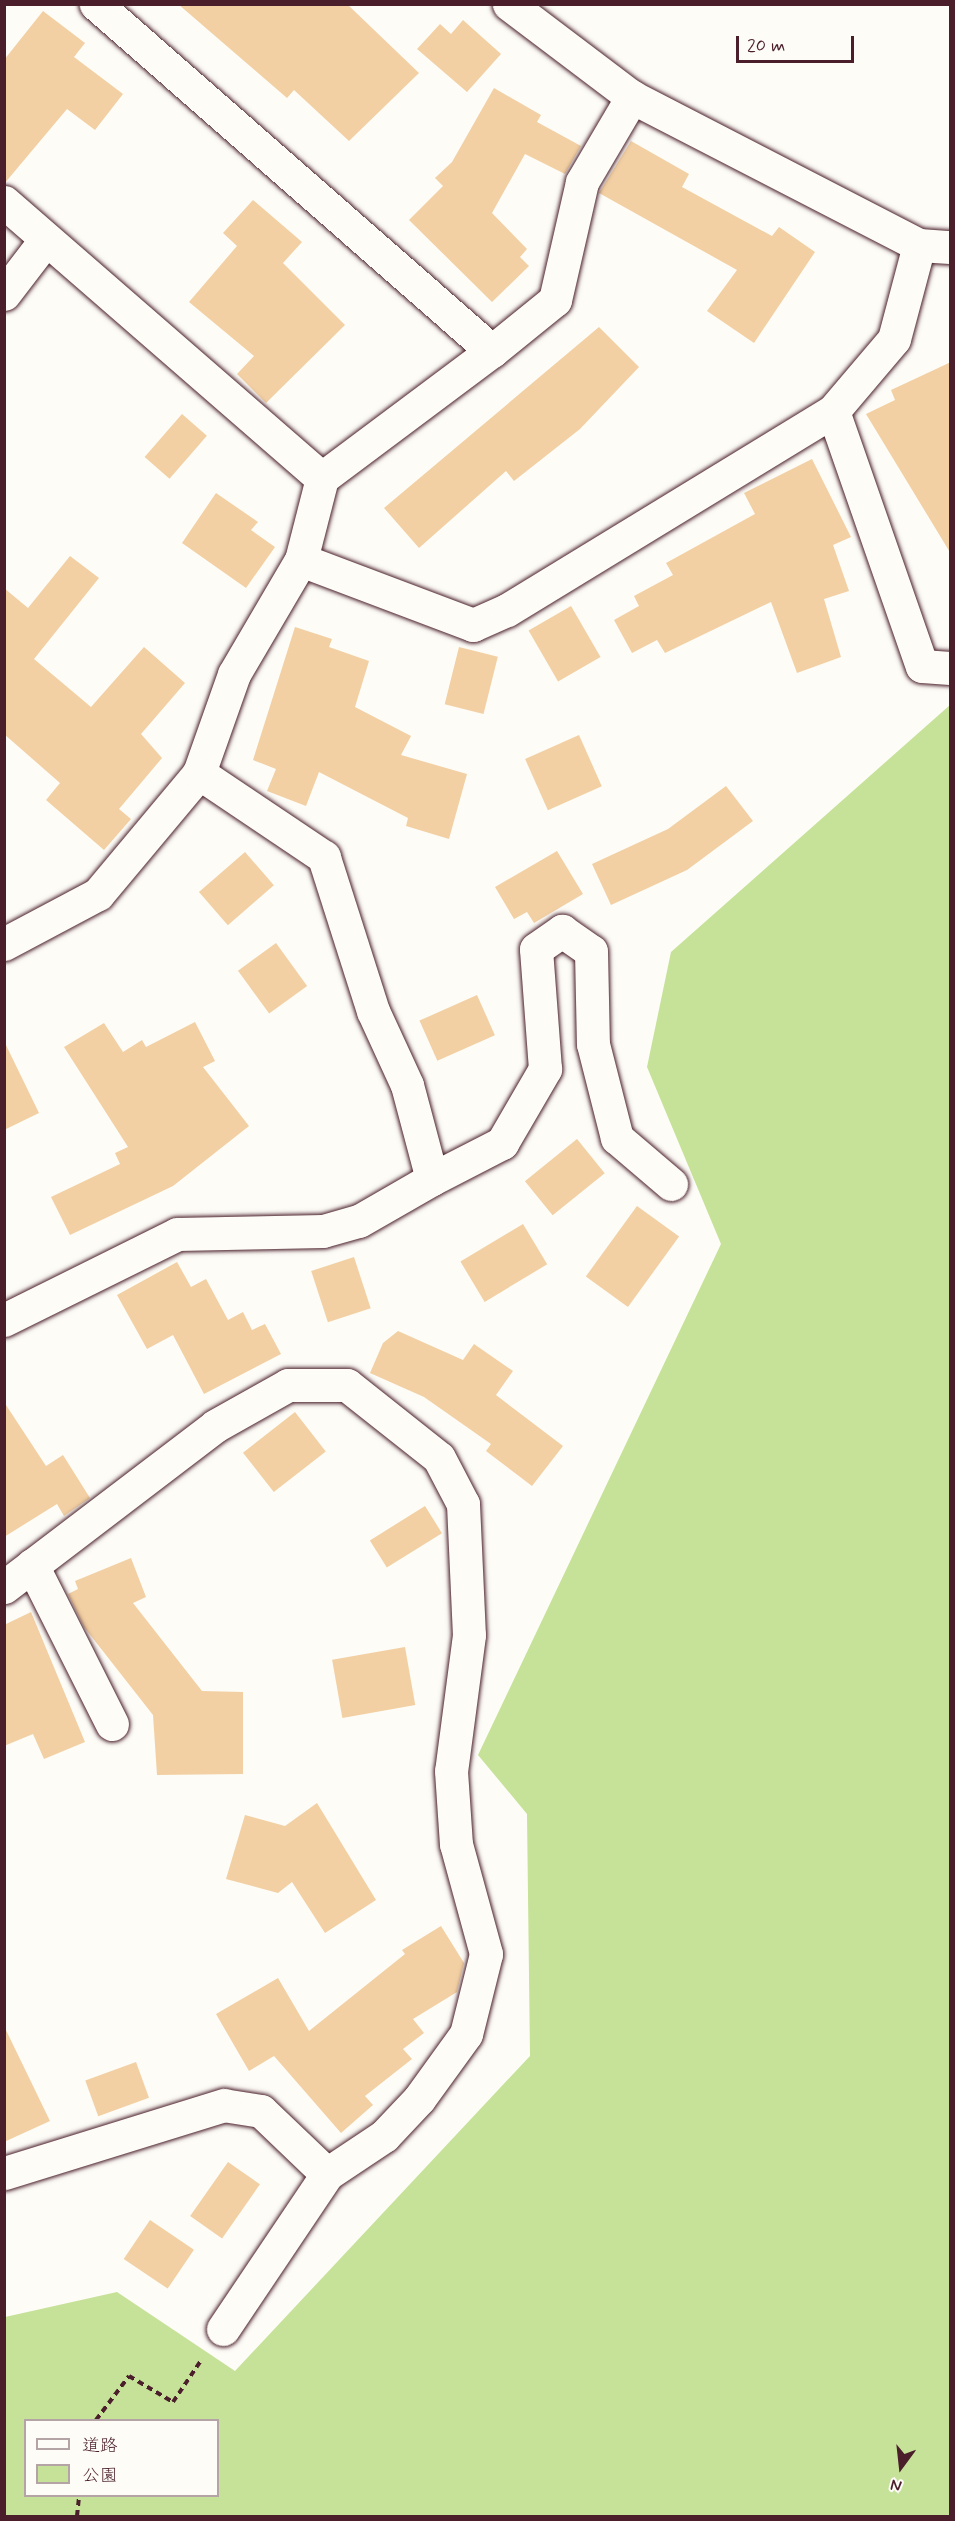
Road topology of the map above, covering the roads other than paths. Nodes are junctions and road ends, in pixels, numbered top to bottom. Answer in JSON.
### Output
{"nodes":[{"id":1,"x":96,"y":4,"type":"edge"},
{"id":2,"x":509,"y":4,"type":"edge"},
{"id":3,"x":632,"y":97,"type":"junction"},
{"id":4,"x":4,"y":202,"type":"edge"},
{"id":5,"x":46,"y":239,"type":"junction"},
{"id":6,"x":935,"y":246,"type":"edge"},
{"id":7,"x":4,"y":294,"type":"edge"},
{"id":8,"x":492,"y":351,"type":"junction"},
{"id":9,"x":833,"y":411,"type":"junction"},
{"id":10,"x":322,"y":478,"type":"junction"},
{"id":11,"x":301,"y":560,"type":"junction"},
{"id":12,"x":951,"y":668,"type":"edge"},
{"id":13,"x":199,"y":772,"type":"junction"},
{"id":14,"x":4,"y":944,"type":"edge"},
{"id":15,"x":432,"y":1179,"type":"junction"},
{"id":16,"x":671,"y":1184,"type":"dead end"},
{"id":17,"x":4,"y":1320,"type":"edge"},
{"id":18,"x":32,"y":1565,"type":"junction"},
{"id":19,"x":4,"y":1587,"type":"edge"},
{"id":20,"x":112,"y":1724,"type":"dead end"},
{"id":21,"x":4,"y":2173,"type":"edge"},
{"id":22,"x":327,"y":2174,"type":"junction"},
{"id":23,"x":223,"y":2329,"type":"road end"}],
"edges":[{"from":1,"to":8,"type":"street"},
{"from":2,"to":3,"type":"street"},
{"from":3,"to":6,"type":"street"},
{"from":3,"to":8,"type":"street"},
{"from":4,"to":5,"type":"street"},
{"from":5,"to":7,"type":"street"},
{"from":5,"to":10,"type":"street"},
{"from":6,"to":9,"type":"street"},
{"from":8,"to":10,"type":"street"},
{"from":9,"to":11,"type":"street"},
{"from":9,"to":12,"type":"street"},
{"from":10,"to":11,"type":"street"},
{"from":11,"to":13,"type":"street"},
{"from":13,"to":14,"type":"street"},
{"from":13,"to":15,"type":"street"},
{"from":15,"to":16,"type":"street"},
{"from":15,"to":17,"type":"street"},
{"from":18,"to":19,"type":"street"},
{"from":18,"to":20,"type":"street"},
{"from":18,"to":22,"type":"street"},
{"from":21,"to":22,"type":"street"},
{"from":22,"to":23,"type":"street"}]}
